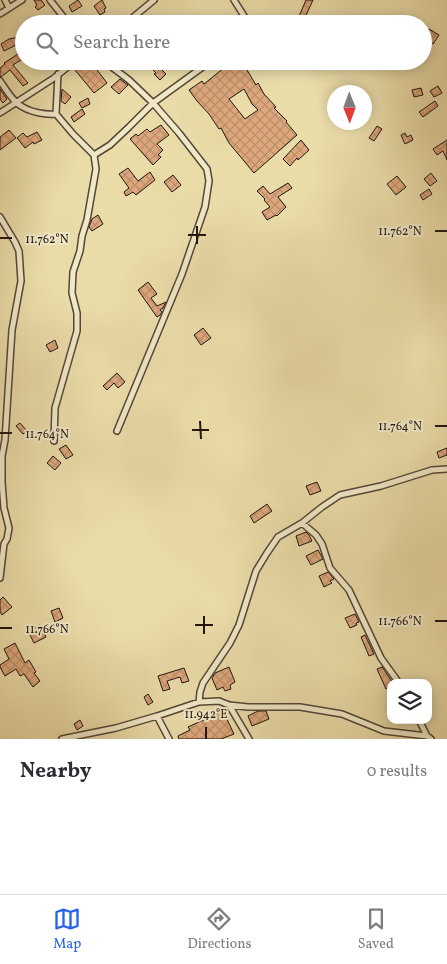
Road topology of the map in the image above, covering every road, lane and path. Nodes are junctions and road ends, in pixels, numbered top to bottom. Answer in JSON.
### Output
{"nodes":[{"id":1,"x":5,"y":0,"type":"edge"},
{"id":2,"x":22,"y":0,"type":"edge"},
{"id":3,"x":50,"y":0,"type":"edge"},
{"id":4,"x":154,"y":0,"type":"edge"},
{"id":5,"x":234,"y":0,"type":"edge"},
{"id":6,"x":10,"y":8,"type":"junction"},
{"id":7,"x":0,"y":14,"type":"edge"},
{"id":8,"x":62,"y":15,"type":"edge"},
{"id":9,"x":136,"y":15,"type":"edge"},
{"id":10,"x":243,"y":15,"type":"edge"},
{"id":11,"x":64,"y":70,"type":"edge"},
{"id":12,"x":116,"y":70,"type":"edge"},
{"id":13,"x":198,"y":70,"type":"edge"},
{"id":14,"x":58,"y":74,"type":"junction"},
{"id":15,"x":0,"y":81,"type":"edge"},
{"id":16,"x":16,"y":102,"type":"junction"},
{"id":17,"x":153,"y":102,"type":"junction"},
{"id":18,"x":0,"y":113,"type":"edge"},
{"id":19,"x":56,"y":114,"type":"junction"},
{"id":20,"x":94,"y":155,"type":"junction"},
{"id":21,"x":0,"y":217,"type":"edge"},
{"id":22,"x":117,"y":431,"type":"dead end"},
{"id":23,"x":54,"y":441,"type":"dead end"},
{"id":24,"x":447,"y":469,"type":"edge"},
{"id":25,"x":302,"y":523,"type":"junction"},
{"id":26,"x":2,"y":543,"type":"edge"},
{"id":27,"x":0,"y":578,"type":"edge"},
{"id":28,"x":396,"y":679,"type":"edge"},
{"id":29,"x":199,"y":702,"type":"junction"},
{"id":30,"x":229,"y":705,"type":"junction"},
{"id":31,"x":157,"y":716,"type":"junction"},
{"id":32,"x":421,"y":724,"type":"edge"},
{"id":33,"x":429,"y":737,"type":"edge"},
{"id":34,"x":62,"y":739,"type":"edge"},
{"id":35,"x":169,"y":739,"type":"edge"},
{"id":36,"x":249,"y":739,"type":"edge"}],
"edges":[{"from":1,"to":6,"type":"street"},
{"from":2,"to":6,"type":"street"},
{"from":3,"to":8,"type":"street"},
{"from":4,"to":9,"type":"street"},
{"from":5,"to":10,"type":"street"},
{"from":6,"to":7,"type":"street"},
{"from":11,"to":14,"type":"street"},
{"from":12,"to":17,"type":"street"},
{"from":13,"to":17,"type":"street"},
{"from":14,"to":16,"type":"street"},
{"from":14,"to":19,"type":"street"},
{"from":15,"to":16,"type":"street"},
{"from":16,"to":18,"type":"street"},
{"from":16,"to":19,"type":"street"},
{"from":17,"to":20,"type":"street"},
{"from":17,"to":22,"type":"street"},
{"from":19,"to":20,"type":"street"},
{"from":20,"to":23,"type":"street"},
{"from":21,"to":26,"type":"street"},
{"from":24,"to":25,"type":"street"},
{"from":25,"to":28,"type":"street"},
{"from":25,"to":29,"type":"street"},
{"from":26,"to":27,"type":"street"},
{"from":29,"to":30,"type":"street"},
{"from":29,"to":31,"type":"street"},
{"from":30,"to":33,"type":"street"},
{"from":30,"to":36,"type":"street"},
{"from":31,"to":34,"type":"street"},
{"from":31,"to":35,"type":"street"},
{"from":32,"to":33,"type":"street"}]}
